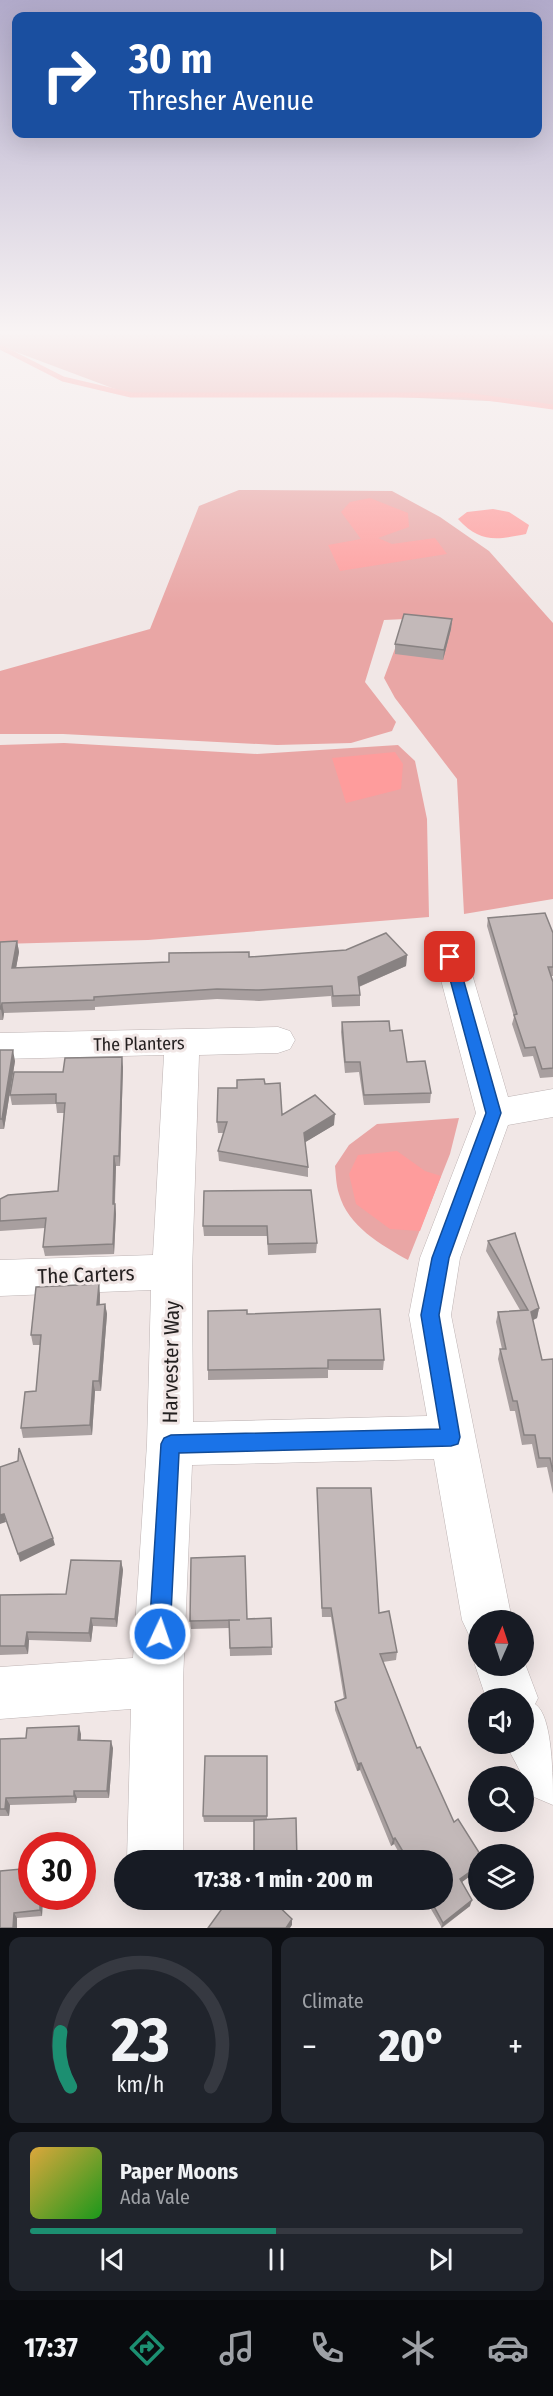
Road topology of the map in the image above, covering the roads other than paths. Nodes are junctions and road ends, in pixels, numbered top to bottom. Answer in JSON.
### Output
{"nodes":[{"id":1,"x":450,"y":957,"type":"dead end"},
{"id":2,"x":278,"y":1040,"type":"dead end"},
{"id":3,"x":182,"y":1043,"type":"junction"},
{"id":4,"x":0,"y":1046,"type":"edge"},
{"id":5,"x":553,"y":1102,"type":"edge"},
{"id":6,"x":494,"y":1113,"type":"junction"},
{"id":7,"x":172,"y":1272,"type":"junction"},
{"id":8,"x":0,"y":1278,"type":"edge"},
{"id":9,"x":451,"y":1437,"type":"junction"},
{"id":10,"x":171,"y":1444,"type":"junction"},
{"id":11,"x":485,"y":1610,"type":"edge"},
{"id":12,"x":157,"y":1681,"type":"junction"},
{"id":13,"x":0,"y":1693,"type":"edge"},
{"id":14,"x":534,"y":1743,"type":"edge"},
{"id":15,"x":553,"y":1778,"type":"edge"},
{"id":16,"x":154,"y":1850,"type":"edge"}],
"edges":[{"from":1,"to":6,"type":"street"},
{"from":2,"to":3,"type":"street","name":"The Planters"},
{"from":3,"to":4,"type":"street","name":"The Planters"},
{"from":3,"to":7,"type":"street","name":"Harvester Way"},
{"from":5,"to":6,"type":"street"},
{"from":6,"to":9,"type":"street"},
{"from":7,"to":8,"type":"street","name":"The Carters"},
{"from":7,"to":10,"type":"street","name":"Harvester Way"},
{"from":9,"to":10,"type":"street"},
{"from":9,"to":11,"type":"street"},
{"from":10,"to":12,"type":"street","name":"Harvester Way"},
{"from":12,"to":13,"type":"street"},
{"from":12,"to":16,"type":"street","name":"Harvester Way"},
{"from":14,"to":15,"type":"street"}]}
